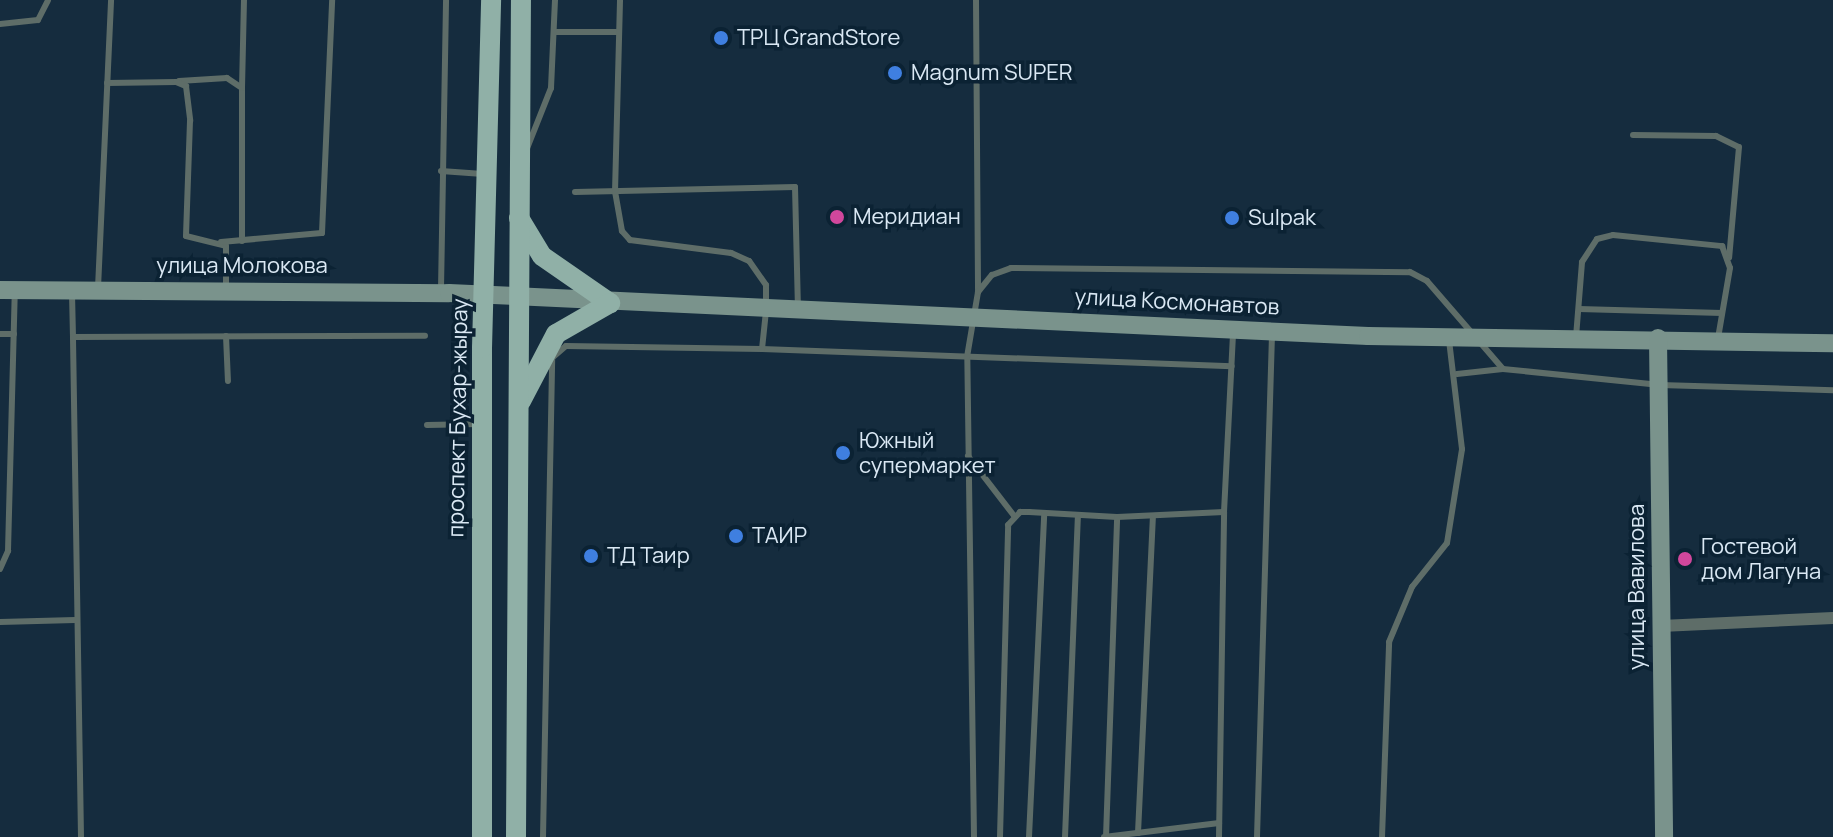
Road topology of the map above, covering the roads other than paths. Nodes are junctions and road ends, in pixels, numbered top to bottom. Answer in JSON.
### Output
{"nodes":[{"id":1,"x":48,"y":0,"type":"edge"},
{"id":2,"x":111,"y":0,"type":"edge"},
{"id":3,"x":244,"y":0,"type":"edge"},
{"id":4,"x":332,"y":0,"type":"edge"},
{"id":5,"x":446,"y":0,"type":"edge"},
{"id":6,"x":491,"y":0,"type":"edge"},
{"id":7,"x":521,"y":0,"type":"edge"},
{"id":8,"x":555,"y":0,"type":"edge"},
{"id":9,"x":620,"y":0,"type":"edge"},
{"id":10,"x":976,"y":0,"type":"edge"},
{"id":11,"x":0,"y":24,"type":"edge"},
{"id":12,"x":554,"y":32,"type":"junction"},
{"id":13,"x":619,"y":32,"type":"junction"},
{"id":14,"x":176,"y":82,"type":"junction"},
{"id":15,"x":107,"y":83,"type":"junction"},
{"id":16,"x":242,"y":88,"type":"junction"},
{"id":17,"x":1633,"y":135,"type":"dead end"},
{"id":18,"x":518,"y":162,"type":"junction"},
{"id":19,"x":441,"y":171,"type":"junction"},
{"id":20,"x":487,"y":174,"type":"junction"},
{"id":21,"x":575,"y":192,"type":"dead end"},
{"id":22,"x":615,"y":192,"type":"junction"},
{"id":23,"x":518,"y":218,"type":"junction"},
{"id":24,"x":242,"y":241,"type":"junction"},
{"id":25,"x":221,"y":242,"type":"junction"},
{"id":26,"x":1729,"y":258,"type":"junction"},
{"id":27,"x":8,"y":290,"type":"edge"},
{"id":28,"x":72,"y":290,"type":"junction"},
{"id":29,"x":98,"y":290,"type":"junction"},
{"id":30,"x":226,"y":290,"type":"junction"},
{"id":31,"x":978,"y":292,"type":"junction"},
{"id":32,"x":441,"y":293,"type":"junction"},
{"id":33,"x":484,"y":295,"type":"junction"},
{"id":34,"x":518,"y":297,"type":"junction"},
{"id":35,"x":610,"y":303,"type":"junction"},
{"id":36,"x":1579,"y":309,"type":"junction"},
{"id":37,"x":766,"y":310,"type":"junction"},
{"id":38,"x":798,"y":311,"type":"junction"},
{"id":39,"x":1722,"y":313,"type":"junction"},
{"id":40,"x":972,"y":316,"type":"junction"},
{"id":41,"x":1233,"y":329,"type":"junction"},
{"id":42,"x":1272,"y":331,"type":"junction"},
{"id":43,"x":0,"y":334,"type":"edge"},
{"id":44,"x":14,"y":334,"type":"junction"},
{"id":45,"x":226,"y":336,"type":"junction"},
{"id":46,"x":425,"y":336,"type":"dead end"},
{"id":47,"x":1449,"y":336,"type":"junction"},
{"id":48,"x":73,"y":337,"type":"junction"},
{"id":49,"x":1479,"y":337,"type":"junction"},
{"id":50,"x":1576,"y":337,"type":"junction"},
{"id":51,"x":1658,"y":338,"type":"junction"},
{"id":52,"x":1718,"y":339,"type":"junction"},
{"id":53,"x":1833,"y":343,"type":"edge"},
{"id":54,"x":762,"y":349,"type":"junction"},
{"id":55,"x":967,"y":357,"type":"junction"},
{"id":56,"x":1232,"y":366,"type":"junction"},
{"id":57,"x":1503,"y":369,"type":"junction"},
{"id":58,"x":1457,"y":374,"type":"junction"},
{"id":59,"x":228,"y":381,"type":"dead end"},
{"id":60,"x":1660,"y":385,"type":"junction"},
{"id":61,"x":1833,"y":390,"type":"edge"},
{"id":62,"x":518,"y":408,"type":"junction"},
{"id":63,"x":482,"y":423,"type":"junction"},
{"id":64,"x":427,"y":425,"type":"dead end"},
{"id":65,"x":968,"y":456,"type":"junction"},
{"id":66,"x":1224,"y":512,"type":"junction"},
{"id":67,"x":1044,"y":513,"type":"junction"},
{"id":68,"x":1078,"y":515,"type":"junction"},
{"id":69,"x":1153,"y":516,"type":"junction"},
{"id":70,"x":1015,"y":517,"type":"junction"},
{"id":71,"x":1117,"y":517,"type":"junction"},
{"id":72,"x":0,"y":569,"type":"edge"},
{"id":73,"x":1833,"y":618,"type":"edge"},
{"id":74,"x":75,"y":620,"type":"junction"},
{"id":75,"x":0,"y":622,"type":"edge"},
{"id":76,"x":1661,"y":626,"type":"junction"},
{"id":77,"x":1219,"y":823,"type":"junction"},
{"id":78,"x":1138,"y":833,"type":"junction"},
{"id":79,"x":81,"y":837,"type":"edge"},
{"id":80,"x":482,"y":837,"type":"edge"},
{"id":81,"x":516,"y":837,"type":"edge"},
{"id":82,"x":543,"y":837,"type":"edge"},
{"id":83,"x":974,"y":837,"type":"edge"},
{"id":84,"x":1000,"y":837,"type":"edge"},
{"id":85,"x":1029,"y":837,"type":"edge"},
{"id":86,"x":1065,"y":837,"type":"edge"},
{"id":87,"x":1105,"y":837,"type":"edge"},
{"id":88,"x":1219,"y":837,"type":"edge"},
{"id":89,"x":1257,"y":837,"type":"edge"},
{"id":90,"x":1382,"y":837,"type":"edge"},
{"id":91,"x":1664,"y":837,"type":"edge"}],
"edges":[{"from":1,"to":11,"type":"lane"},
{"from":2,"to":15,"type":"lane"},
{"from":3,"to":16,"type":"lane"},
{"from":4,"to":24,"type":"lane"},
{"from":5,"to":19,"type":"lane"},
{"from":6,"to":20,"type":"main road","name":"проспект Бухар-жырау"},
{"from":7,"to":18,"type":"main road"},
{"from":8,"to":12,"type":"lane"},
{"from":9,"to":13,"type":"lane"},
{"from":10,"to":31,"type":"lane"},
{"from":12,"to":13,"type":"lane"},
{"from":12,"to":18,"type":"lane"},
{"from":13,"to":22,"type":"lane"},
{"from":14,"to":15,"type":"lane"},
{"from":14,"to":16,"type":"lane"},
{"from":14,"to":25,"type":"lane"},
{"from":15,"to":29,"type":"lane"},
{"from":16,"to":24,"type":"lane"},
{"from":17,"to":26,"type":"lane"},
{"from":18,"to":23,"type":"main road"},
{"from":19,"to":20,"type":"lane"},
{"from":19,"to":32,"type":"lane"},
{"from":20,"to":33,"type":"main road","name":"проспект Бухар-жырау"},
{"from":21,"to":22,"type":"lane"},
{"from":22,"to":37,"type":"lane"},
{"from":22,"to":38,"type":"lane"},
{"from":23,"to":34,"type":"main road"},
{"from":23,"to":35,"type":"main road"},
{"from":24,"to":25,"type":"lane"},
{"from":25,"to":30,"type":"lane"},
{"from":26,"to":36,"type":"lane"},
{"from":26,"to":39,"type":"lane"},
{"from":27,"to":28,"type":"street","name":"улица Молокова"},
{"from":27,"to":44,"type":"lane"},
{"from":28,"to":29,"type":"street","name":"улица Молокова"},
{"from":28,"to":48,"type":"lane"},
{"from":29,"to":30,"type":"street","name":"улица Молокова"},
{"from":30,"to":32,"type":"street","name":"улица Молокова"},
{"from":31,"to":40,"type":"lane"},
{"from":31,"to":49,"type":"lane"},
{"from":32,"to":33,"type":"street","name":"улица Молокова"},
{"from":33,"to":34,"type":"street","name":"улица Молокова"},
{"from":33,"to":63,"type":"main road","name":"проспект Бухар-жырау"},
{"from":34,"to":35,"type":"street","name":"улица Космонавтов"},
{"from":34,"to":62,"type":"main road"},
{"from":35,"to":37,"type":"street","name":"улица Космонавтов"},
{"from":35,"to":62,"type":"main road"},
{"from":36,"to":39,"type":"lane"},
{"from":36,"to":50,"type":"lane"},
{"from":37,"to":38,"type":"street","name":"улица Космонавтов"},
{"from":37,"to":54,"type":"lane"},
{"from":38,"to":40,"type":"street","name":"улица Космонавтов"},
{"from":39,"to":52,"type":"lane"},
{"from":40,"to":41,"type":"street","name":"улица Космонавтов"},
{"from":40,"to":55,"type":"lane"},
{"from":41,"to":42,"type":"street","name":"улица Космонавтов"},
{"from":41,"to":56,"type":"lane"},
{"from":42,"to":47,"type":"street","name":"улица Космонавтов"},
{"from":42,"to":89,"type":"lane"},
{"from":43,"to":44,"type":"lane"},
{"from":44,"to":72,"type":"lane"},
{"from":45,"to":46,"type":"lane"},
{"from":45,"to":48,"type":"lane"},
{"from":45,"to":59,"type":"lane"},
{"from":47,"to":49,"type":"street","name":"улица Космонавтов"},
{"from":47,"to":58,"type":"lane"},
{"from":48,"to":74,"type":"lane"},
{"from":49,"to":50,"type":"street","name":"улица Космонавтов"},
{"from":49,"to":57,"type":"lane"},
{"from":50,"to":51,"type":"street","name":"улица Космонавтов"},
{"from":51,"to":52,"type":"street","name":"улица Космонавтов"},
{"from":51,"to":60,"type":"street","name":"улица Вавилова"},
{"from":52,"to":53,"type":"street","name":"улица Космонавтов"},
{"from":54,"to":55,"type":"lane"},
{"from":54,"to":82,"type":"lane"},
{"from":55,"to":56,"type":"lane"},
{"from":55,"to":65,"type":"lane"},
{"from":56,"to":66,"type":"lane"},
{"from":57,"to":58,"type":"lane"},
{"from":57,"to":60,"type":"lane"},
{"from":58,"to":90,"type":"lane"},
{"from":60,"to":61,"type":"lane"},
{"from":60,"to":76,"type":"street","name":"улица Вавилова"},
{"from":62,"to":81,"type":"main road"},
{"from":63,"to":64,"type":"lane"},
{"from":63,"to":80,"type":"main road","name":"проспект Бухар-жырау"},
{"from":65,"to":70,"type":"lane"},
{"from":65,"to":83,"type":"lane"},
{"from":66,"to":69,"type":"lane"},
{"from":66,"to":77,"type":"lane"},
{"from":67,"to":68,"type":"lane"},
{"from":67,"to":70,"type":"lane"},
{"from":67,"to":85,"type":"lane"},
{"from":68,"to":71,"type":"lane"},
{"from":68,"to":86,"type":"lane"},
{"from":69,"to":71,"type":"lane"},
{"from":69,"to":78,"type":"lane"},
{"from":70,"to":84,"type":"lane"},
{"from":71,"to":87,"type":"lane"},
{"from":73,"to":76,"type":"street"},
{"from":74,"to":75,"type":"lane"},
{"from":74,"to":79,"type":"lane"},
{"from":76,"to":91,"type":"street","name":"улица Вавилова"},
{"from":77,"to":78,"type":"lane"},
{"from":77,"to":88,"type":"lane"},
{"from":78,"to":87,"type":"lane"}]}
